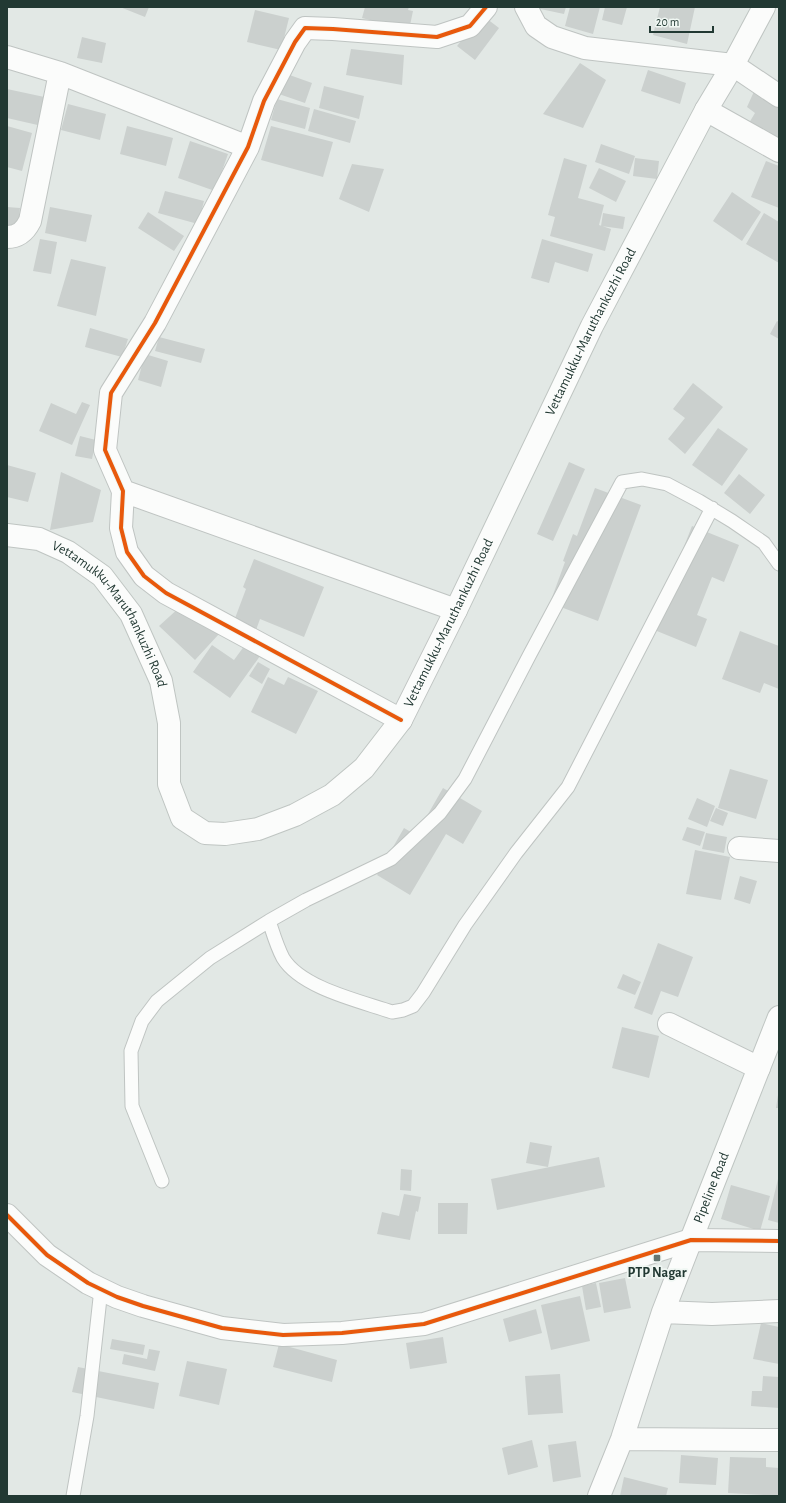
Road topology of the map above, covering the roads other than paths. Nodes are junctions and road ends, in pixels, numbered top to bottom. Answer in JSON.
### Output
{"nodes":[{"id":1,"x":486,"y":7,"type":"edge"},
{"id":2,"x":526,"y":7,"type":"edge"},
{"id":3,"x":764,"y":7,"type":"edge"},
{"id":4,"x":7,"y":57,"type":"edge"},
{"id":5,"x":733,"y":65,"type":"junction"},
{"id":6,"x":60,"y":74,"type":"junction"},
{"id":7,"x":779,"y":96,"type":"edge"},
{"id":8,"x":706,"y":110,"type":"junction"},
{"id":9,"x":248,"y":147,"type":"junction"},
{"id":10,"x":779,"y":151,"type":"edge"},
{"id":11,"x":7,"y":237,"type":"edge"},
{"id":12,"x":123,"y":491,"type":"junction"},
{"id":13,"x":712,"y":508,"type":"junction"},
{"id":14,"x":7,"y":535,"type":"edge"},
{"id":15,"x":779,"y":564,"type":"edge"},
{"id":16,"x":456,"y":610,"type":"junction"},
{"id":17,"x":401,"y":720,"type":"junction"},
{"id":18,"x":739,"y":848,"type":"dead end"},
{"id":19,"x":779,"y":851,"type":"edge"},
{"id":20,"x":269,"y":921,"type":"junction"},
{"id":21,"x":779,"y":1018,"type":"edge"},
{"id":22,"x":669,"y":1024,"type":"dead end"},
{"id":23,"x":759,"y":1068,"type":"junction"},
{"id":24,"x":162,"y":1181,"type":"dead end"},
{"id":25,"x":7,"y":1215,"type":"edge"},
{"id":26,"x":691,"y":1240,"type":"junction"},
{"id":27,"x":779,"y":1242,"type":"edge"},
{"id":28,"x":101,"y":1289,"type":"junction"},
{"id":29,"x":779,"y":1311,"type":"edge"},
{"id":30,"x":663,"y":1312,"type":"junction"},
{"id":31,"x":622,"y":1439,"type":"junction"},
{"id":32,"x":779,"y":1440,"type":"edge"},
{"id":33,"x":73,"y":1496,"type":"edge"},
{"id":34,"x":600,"y":1496,"type":"edge"}],
"edges":[{"from":1,"to":9,"type":"street"},
{"from":2,"to":5,"type":"street"},
{"from":3,"to":5,"type":"street","name":"Vettamukku-Maruthankuzhi Road"},
{"from":4,"to":6,"type":"street"},
{"from":5,"to":7,"type":"street"},
{"from":5,"to":8,"type":"street","name":"Vettamukku-Maruthankuzhi Road"},
{"from":6,"to":9,"type":"street"},
{"from":6,"to":11,"type":"street"},
{"from":8,"to":10,"type":"street"},
{"from":8,"to":16,"type":"street","name":"Vettamukku-Maruthankuzhi Road"},
{"from":9,"to":12,"type":"street"},
{"from":12,"to":16,"type":"street"},
{"from":12,"to":17,"type":"street"},
{"from":13,"to":15,"type":"lane"},
{"from":13,"to":20,"type":"lane"},
{"from":13,"to":20,"type":"lane"},
{"from":14,"to":17,"type":"street","name":"Vettamukku-Maruthankuzhi Road"},
{"from":16,"to":17,"type":"street","name":"Vettamukku-Maruthankuzhi Road"},
{"from":18,"to":19,"type":"street"},
{"from":20,"to":24,"type":"lane"},
{"from":21,"to":23,"type":"street","name":"Pipeline Road"},
{"from":22,"to":23,"type":"street"},
{"from":23,"to":26,"type":"street","name":"Pipeline Road"},
{"from":25,"to":28,"type":"street"},
{"from":26,"to":27,"type":"street"},
{"from":26,"to":28,"type":"street"},
{"from":26,"to":30,"type":"street","name":"Pipeline Road"},
{"from":28,"to":33,"type":"lane"},
{"from":29,"to":30,"type":"street"},
{"from":30,"to":31,"type":"street","name":"Pipeline Road"},
{"from":31,"to":32,"type":"street"},
{"from":31,"to":34,"type":"street","name":"Pipeline Road"}]}
